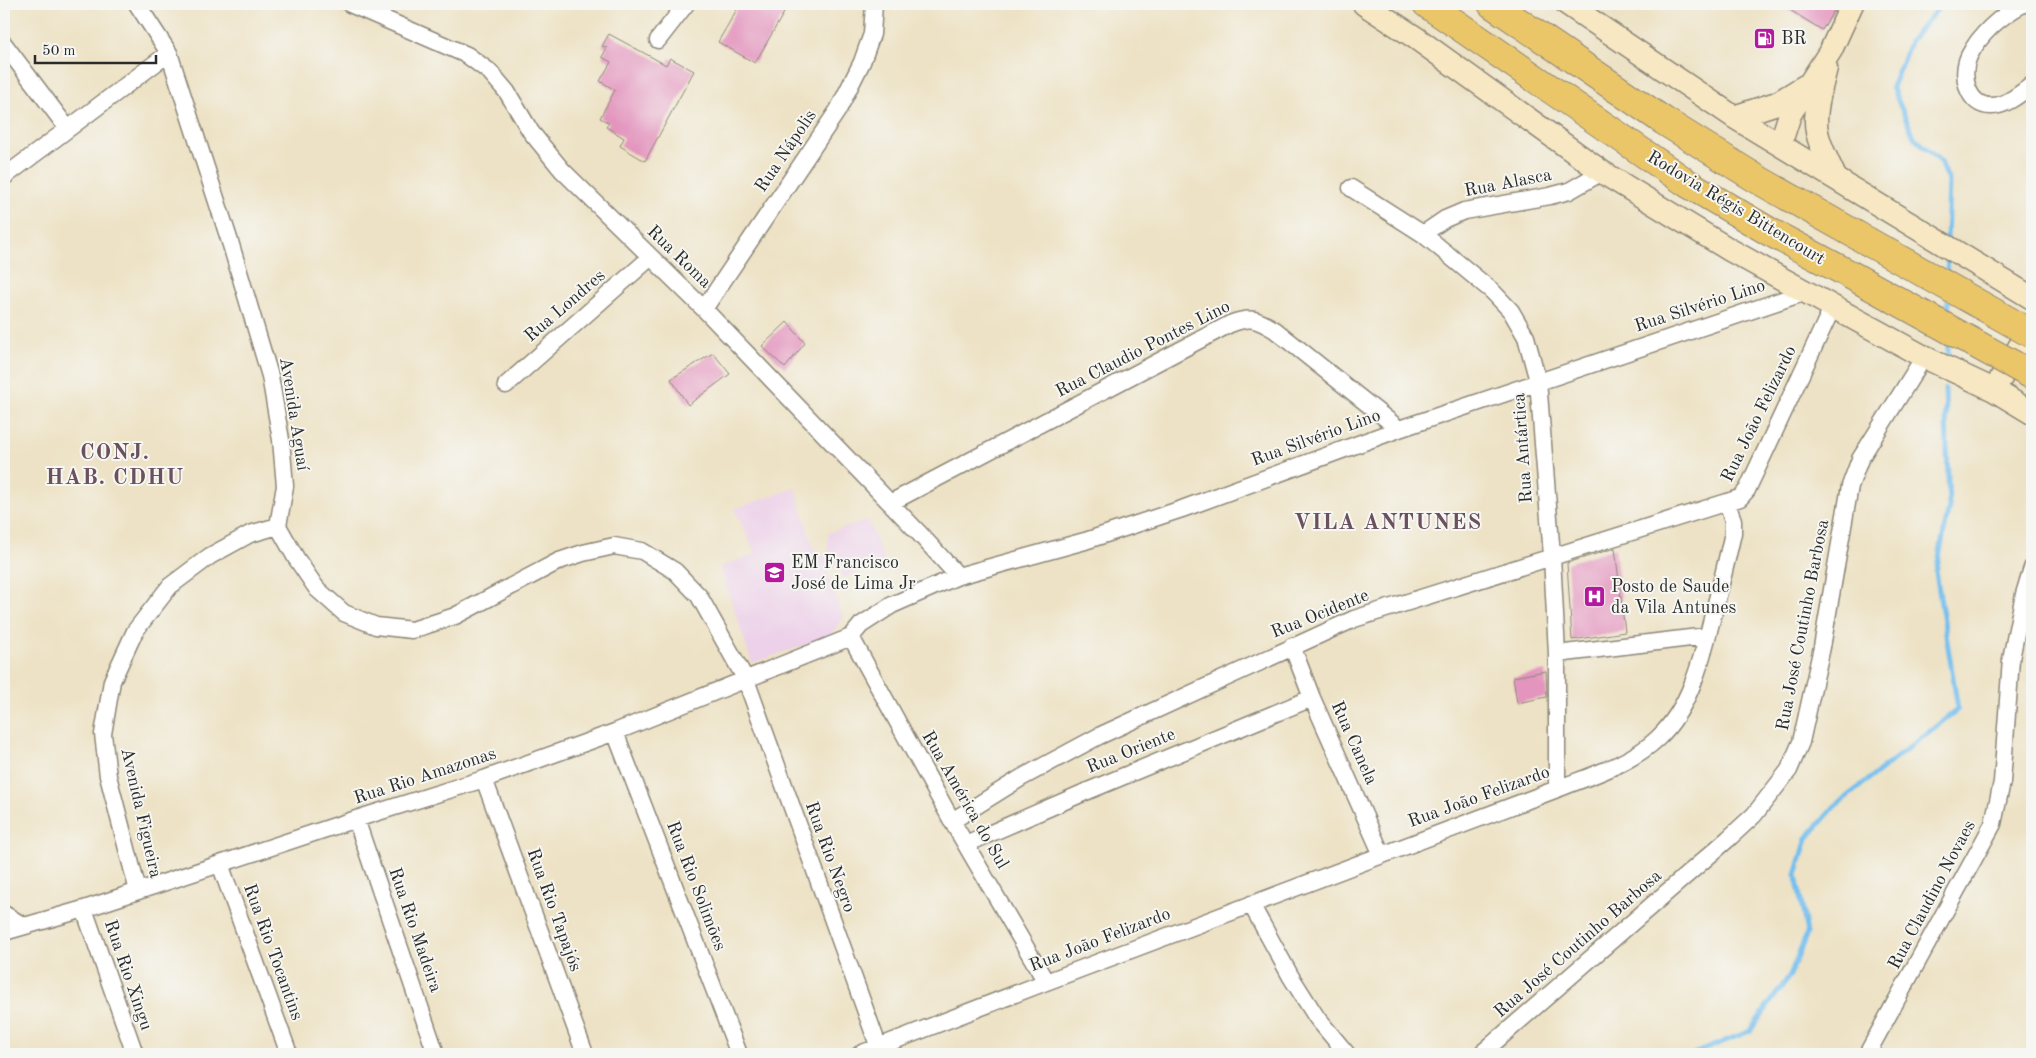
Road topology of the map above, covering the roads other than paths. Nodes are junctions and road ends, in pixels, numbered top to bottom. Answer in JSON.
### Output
{"nodes":[{"id":1,"x":137,"y":4,"type":"edge"},
{"id":2,"x":350,"y":4,"type":"edge"},
{"id":3,"x":686,"y":4,"type":"edge"},
{"id":4,"x":874,"y":4,"type":"edge"},
{"id":5,"x":1364,"y":4,"type":"edge"},
{"id":6,"x":1428,"y":4,"type":"edge"},
{"id":7,"x":1492,"y":4,"type":"edge"},
{"id":8,"x":1567,"y":4,"type":"edge"},
{"id":9,"x":1852,"y":4,"type":"edge"},
{"id":10,"x":2023,"y":4,"type":"edge"},
{"id":11,"x":658,"y":40,"type":"dead end"},
{"id":12,"x":4,"y":44,"type":"edge"},
{"id":13,"x":1831,"y":50,"type":"junction"},
{"id":14,"x":169,"y":54,"type":"junction"},
{"id":15,"x":1810,"y":82,"type":"junction"},
{"id":16,"x":2032,"y":85,"type":"edge"},
{"id":17,"x":1734,"y":117,"type":"junction"},
{"id":18,"x":68,"y":129,"type":"junction"},
{"id":19,"x":1780,"y":145,"type":"junction"},
{"id":20,"x":1602,"y":172,"type":"junction"},
{"id":21,"x":4,"y":177,"type":"edge"},
{"id":22,"x":1835,"y":178,"type":"junction"},
{"id":23,"x":1351,"y":188,"type":"dead end"},
{"id":24,"x":1423,"y":234,"type":"junction"},
{"id":25,"x":650,"y":257,"type":"junction"},
{"id":26,"x":1806,"y":292,"type":"junction"},
{"id":27,"x":2032,"y":298,"type":"edge"},
{"id":28,"x":1833,"y":306,"type":"junction"},
{"id":29,"x":704,"y":309,"type":"junction"},
{"id":30,"x":2032,"y":324,"type":"edge"},
{"id":31,"x":2032,"y":334,"type":"edge"},
{"id":32,"x":1924,"y":357,"type":"junction"},
{"id":33,"x":2032,"y":375,"type":"edge"},
{"id":34,"x":1538,"y":381,"type":"junction"},
{"id":35,"x":506,"y":385,"type":"dead end"},
{"id":36,"x":1994,"y":390,"type":"junction"},
{"id":37,"x":2032,"y":413,"type":"edge"},
{"id":38,"x":1399,"y":429,"type":"junction"},
{"id":39,"x":890,"y":502,"type":"junction"},
{"id":40,"x":1727,"y":504,"type":"junction"},
{"id":41,"x":278,"y":526,"type":"junction"},
{"id":42,"x":1552,"y":556,"type":"junction"},
{"id":43,"x":2032,"y":568,"type":"edge"},
{"id":44,"x":958,"y":576,"type":"junction"},
{"id":45,"x":1707,"y":636,"type":"junction"},
{"id":46,"x":851,"y":638,"type":"junction"},
{"id":47,"x":1292,"y":646,"type":"junction"},
{"id":48,"x":1557,"y":654,"type":"junction"},
{"id":49,"x":746,"y":680,"type":"junction"},
{"id":50,"x":1312,"y":698,"type":"junction"},
{"id":51,"x":615,"y":732,"type":"junction"},
{"id":52,"x":484,"y":780,"type":"junction"},
{"id":53,"x":1557,"y":789,"type":"junction"},
{"id":54,"x":356,"y":820,"type":"junction"},
{"id":55,"x":952,"y":821,"type":"junction"},
{"id":56,"x":966,"y":844,"type":"junction"},
{"id":57,"x":1382,"y":854,"type":"junction"},
{"id":58,"x":220,"y":864,"type":"junction"},
{"id":59,"x":138,"y":891,"type":"junction"},
{"id":60,"x":1251,"y":904,"type":"junction"},
{"id":61,"x":84,"y":909,"type":"junction"},
{"id":62,"x":4,"y":914,"type":"edge"},
{"id":63,"x":24,"y":926,"type":"junction"},
{"id":64,"x":4,"y":932,"type":"edge"},
{"id":65,"x":1046,"y":982,"type":"junction"},
{"id":66,"x":879,"y":1048,"type":"junction"},
{"id":67,"x":135,"y":1054,"type":"edge"},
{"id":68,"x":289,"y":1054,"type":"edge"},
{"id":69,"x":436,"y":1054,"type":"edge"},
{"id":70,"x":586,"y":1054,"type":"edge"},
{"id":71,"x":739,"y":1054,"type":"edge"},
{"id":72,"x":860,"y":1054,"type":"edge"},
{"id":73,"x":1347,"y":1054,"type":"edge"},
{"id":74,"x":1481,"y":1054,"type":"edge"},
{"id":75,"x":1867,"y":1054,"type":"edge"}],
"edges":[{"from":1,"to":14,"type":"street","name":"Avenida Aguaí"},
{"from":2,"to":25,"type":"street","name":"Rua Roma"},
{"from":3,"to":11,"type":"street"},
{"from":4,"to":29,"type":"street","name":"Rua Nápolis"},
{"from":5,"to":20,"type":"street"},
{"from":6,"to":33,"type":"highway","name":"Rodovia Régis Bittencourt","bridge":true},
{"from":7,"to":31,"type":"highway","name":"Rodovia Régis Bittencourt","bridge":true},
{"from":8,"to":17,"type":"street"},
{"from":9,"to":13,"type":"street"},
{"from":10,"to":16,"type":"street"},
{"from":12,"to":18,"type":"street"},
{"from":13,"to":15,"type":"street"},
{"from":13,"to":22,"type":"street"},
{"from":14,"to":18,"type":"street"},
{"from":14,"to":41,"type":"street","name":"Avenida Aguaí"},
{"from":15,"to":17,"type":"street"},
{"from":15,"to":19,"type":"street"},
{"from":17,"to":19,"type":"street"},
{"from":18,"to":21,"type":"street"},
{"from":19,"to":22,"type":"street"},
{"from":20,"to":24,"type":"street","name":"Rua Alasca"},
{"from":20,"to":26,"type":"street"},
{"from":22,"to":27,"type":"street"},
{"from":23,"to":24,"type":"street","name":"Rua Antártica"},
{"from":24,"to":34,"type":"street","name":"Rua Antártica"},
{"from":25,"to":29,"type":"street","name":"Rua Roma"},
{"from":25,"to":35,"type":"street","name":"Rua Londres"},
{"from":26,"to":28,"type":"street"},
{"from":26,"to":34,"type":"street","name":"Rua Silvério Lino"},
{"from":28,"to":32,"type":"street"},
{"from":28,"to":40,"type":"street","name":"Rua João Felizardo"},
{"from":29,"to":39,"type":"street","name":"Rua Roma"},
{"from":30,"to":36,"type":"street"},
{"from":32,"to":36,"type":"street"},
{"from":32,"to":74,"type":"street","name":"Rua José Coutinho Barbosa"},
{"from":34,"to":38,"type":"street","name":"Rua Silvério Lino"},
{"from":34,"to":42,"type":"street","name":"Rua Antártica"},
{"from":36,"to":37,"type":"street"},
{"from":38,"to":39,"type":"street","name":"Rua Claudio Pontes Lino"},
{"from":38,"to":44,"type":"street","name":"Rua Silvério Lino"},
{"from":39,"to":44,"type":"street","name":"Rua Roma"},
{"from":40,"to":42,"type":"street","name":"Rua Ocidente"},
{"from":40,"to":45,"type":"street","name":"Rua João Felizardo"},
{"from":41,"to":49,"type":"street"},
{"from":41,"to":59,"type":"street","name":"Avenida Figueira"},
{"from":42,"to":47,"type":"street","name":"Rua Ocidente"},
{"from":42,"to":48,"type":"street","name":"Rua Antártica"},
{"from":43,"to":75,"type":"street","name":"Rua Claudino Novaes"},
{"from":44,"to":46,"type":"street","name":"Rua Silvério Lino"},
{"from":45,"to":48,"type":"street"},
{"from":45,"to":53,"type":"street","name":"Rua João Felizardo"},
{"from":46,"to":49,"type":"street","name":"Rua Rio Amazonas"},
{"from":46,"to":55,"type":"street","name":"Rua América do Sul"},
{"from":47,"to":50,"type":"street","name":"Rua Canela"},
{"from":47,"to":55,"type":"street","name":"Rua Ocidente"},
{"from":48,"to":53,"type":"street","name":"Rua Antártica"},
{"from":49,"to":51,"type":"street","name":"Rua Rio Amazonas"},
{"from":49,"to":66,"type":"street","name":"Rua Rio Negro"},
{"from":50,"to":56,"type":"street","name":"Rua Oriente"},
{"from":50,"to":57,"type":"street","name":"Rua Canela"},
{"from":51,"to":52,"type":"street","name":"Rua Rio Amazonas"},
{"from":51,"to":71,"type":"street","name":"Rua Rio Solimões"},
{"from":52,"to":54,"type":"street","name":"Rua Rio Amazonas"},
{"from":52,"to":70,"type":"street","name":"Rua Rio Tapajós"},
{"from":53,"to":57,"type":"street","name":"Rua João Felizardo"},
{"from":54,"to":58,"type":"street","name":"Rua Rio Amazonas"},
{"from":54,"to":69,"type":"street","name":"Rua Rio Madeira"},
{"from":55,"to":56,"type":"street","name":"Rua América do Sul"},
{"from":56,"to":65,"type":"street","name":"Rua América do Sul"},
{"from":57,"to":60,"type":"street","name":"Rua João Felizardo"},
{"from":58,"to":59,"type":"street","name":"Rua Rio Amazonas"},
{"from":58,"to":68,"type":"street","name":"Rua Rio Tocantins"},
{"from":59,"to":61,"type":"street","name":"Rua Rio Amazonas"},
{"from":60,"to":65,"type":"street","name":"Rua João Felizardo"},
{"from":60,"to":73,"type":"street"},
{"from":61,"to":63,"type":"street","name":"Rua Rio Amazonas"},
{"from":61,"to":67,"type":"street","name":"Rua Rio Xingu"},
{"from":62,"to":63,"type":"street"},
{"from":63,"to":64,"type":"street","name":"Rua Rio Amazonas"},
{"from":65,"to":66,"type":"street","name":"Rua João Felizardo"},
{"from":66,"to":72,"type":"street","name":"Rua João Felizardo"}]}
